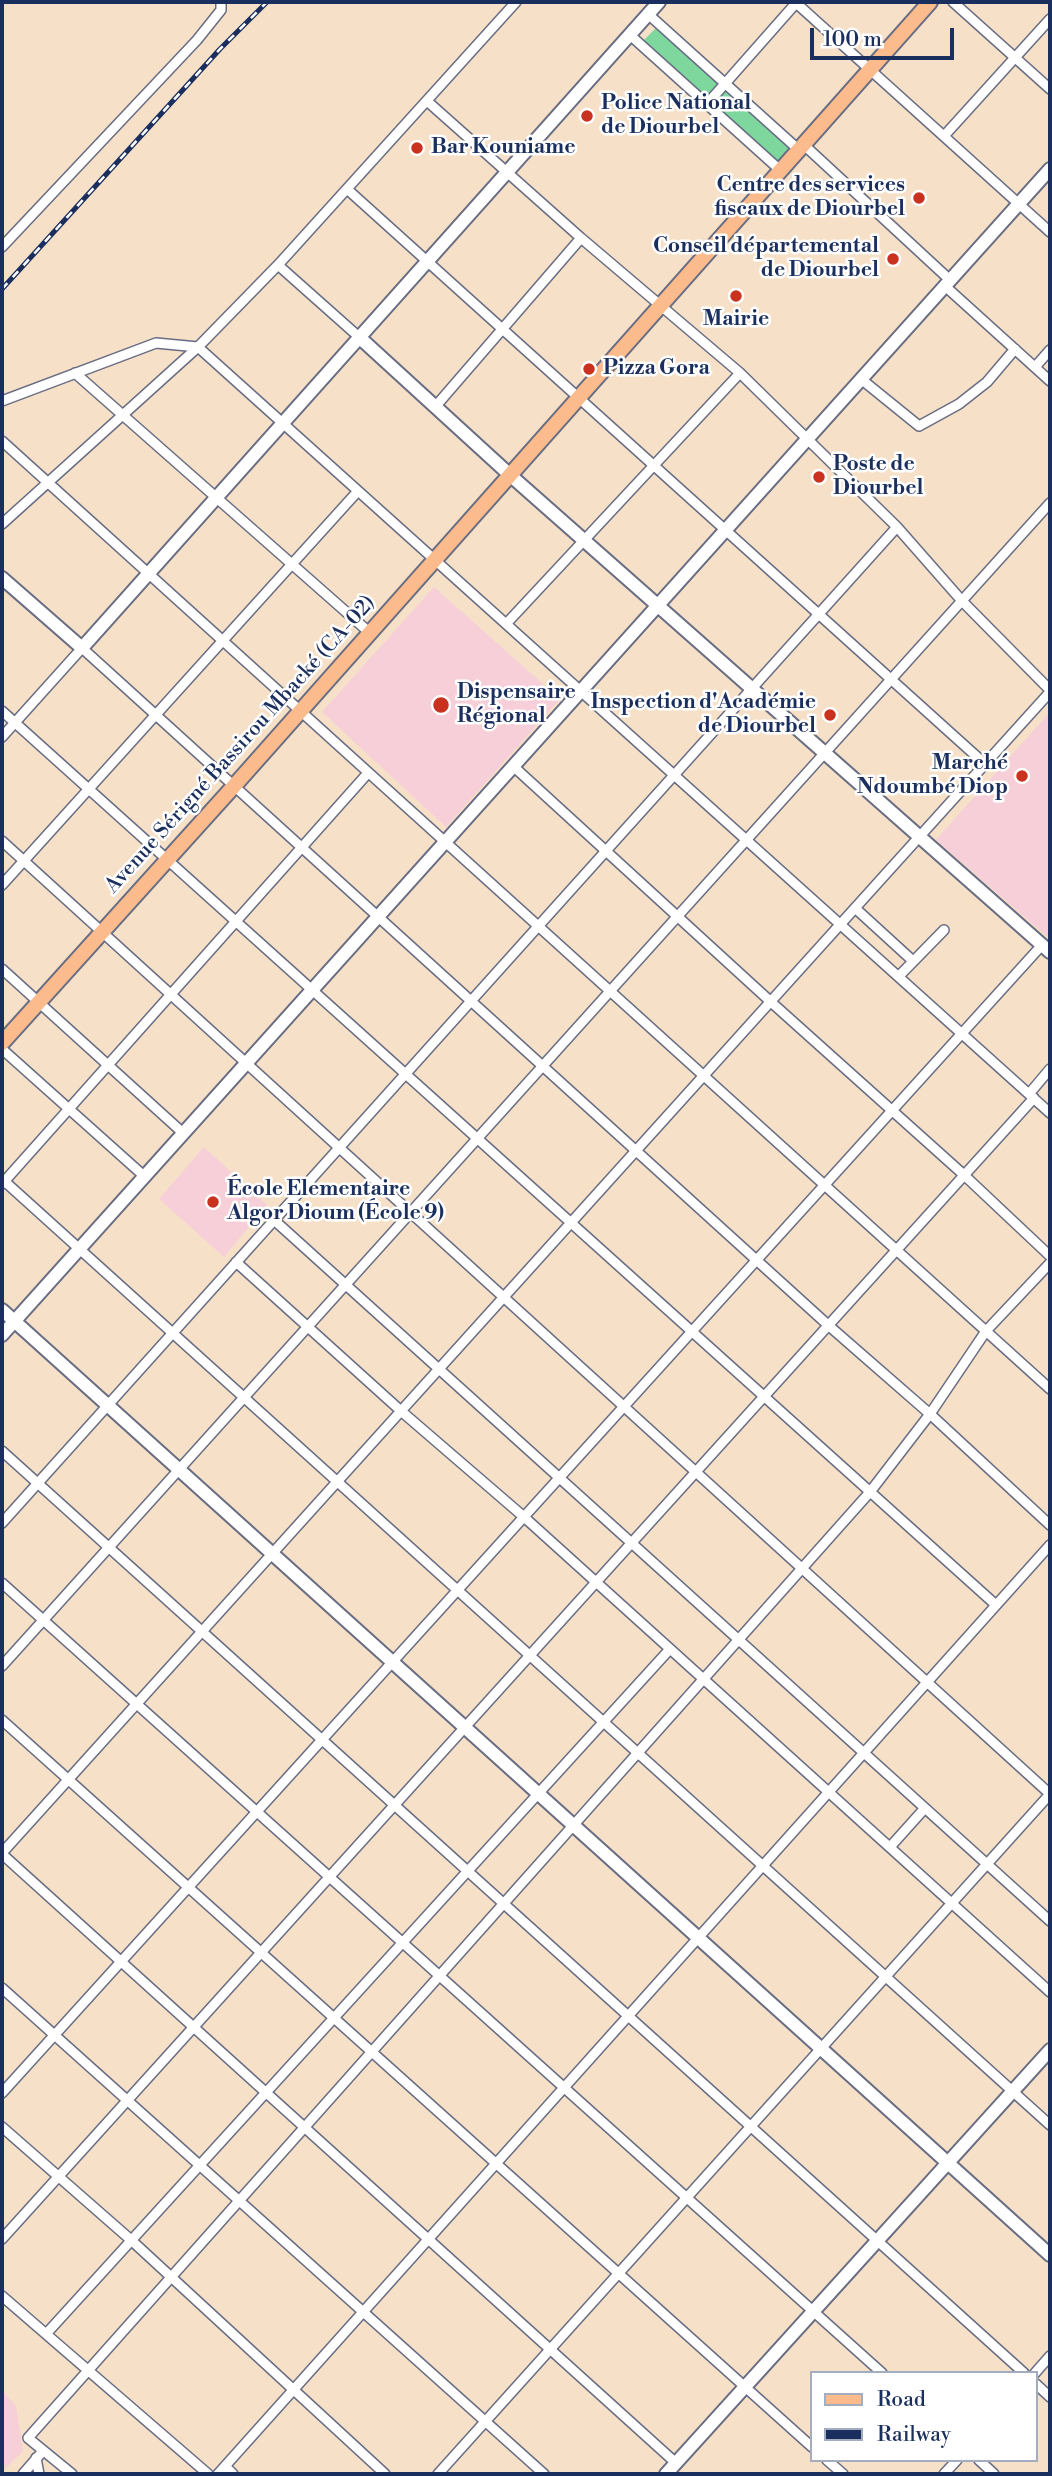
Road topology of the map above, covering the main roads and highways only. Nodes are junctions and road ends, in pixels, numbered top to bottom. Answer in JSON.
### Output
{"nodes":[{"id":1,"x":930,"y":2,"type":"edge"},
{"id":2,"x":2,"y":1042,"type":"edge"}],
"edges":[{"from":1,"to":2,"type":"main road","name":"Avenue Sérigné Bassirou Mbacké (CA-02)"}]}
